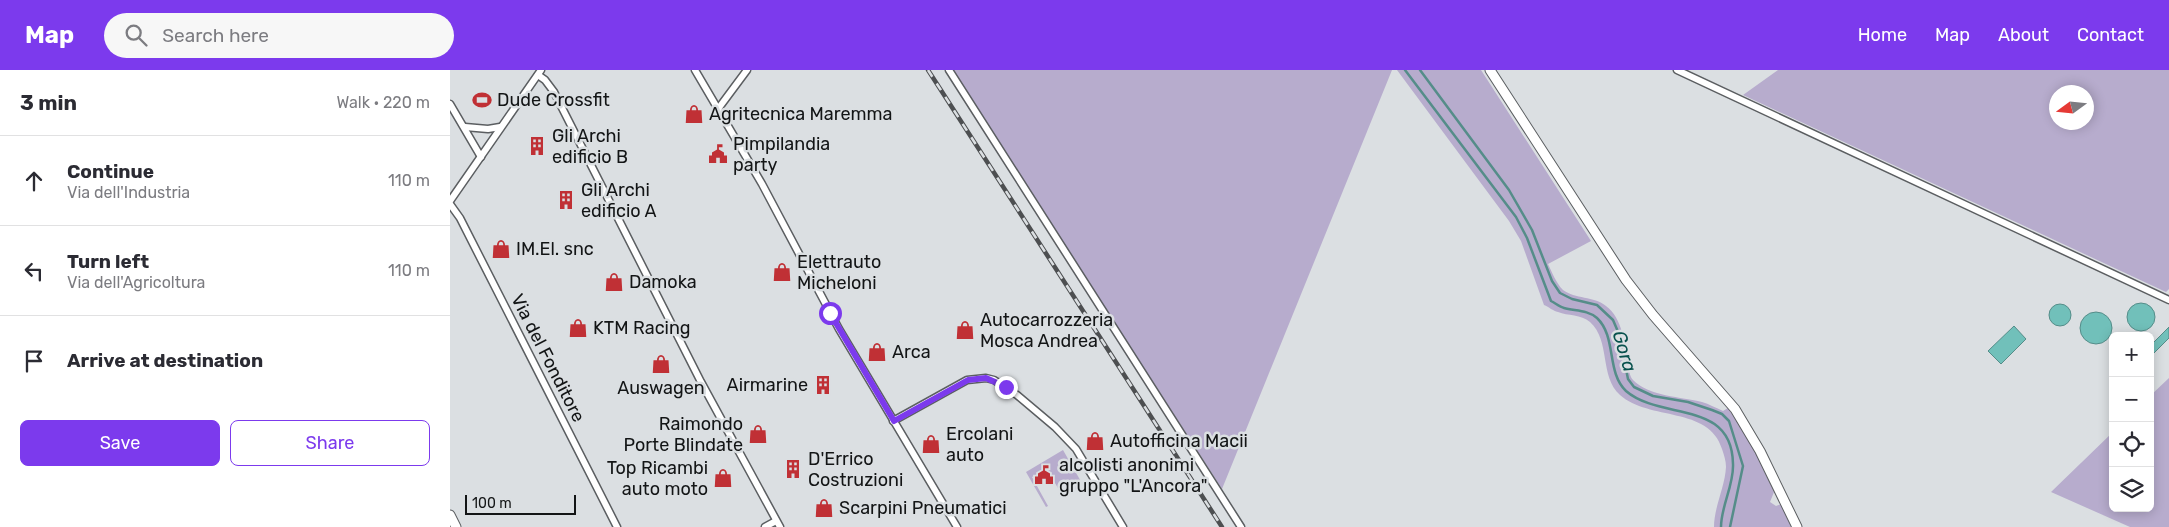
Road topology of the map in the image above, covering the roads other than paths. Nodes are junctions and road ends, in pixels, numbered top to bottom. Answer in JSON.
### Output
{"nodes":[{"id":1,"x":695,"y":70,"type":"edge"},
{"id":2,"x":747,"y":70,"type":"edge"},
{"id":3,"x":949,"y":70,"type":"edge"},
{"id":4,"x":1490,"y":70,"type":"edge"},
{"id":5,"x":1677,"y":70,"type":"edge"},
{"id":6,"x":539,"y":73,"type":"edge"},
{"id":7,"x":450,"y":104,"type":"edge"},
{"id":8,"x":718,"y":108,"type":"junction"},
{"id":9,"x":465,"y":127,"type":"junction"},
{"id":10,"x":500,"y":127,"type":"junction"},
{"id":11,"x":481,"y":156,"type":"junction"},
{"id":12,"x":450,"y":202,"type":"edge"},
{"id":13,"x":2169,"y":300,"type":"edge"},
{"id":14,"x":894,"y":421,"type":"junction"},
{"id":15,"x":450,"y":515,"type":"edge"},
{"id":16,"x":776,"y":520,"type":"junction"},
{"id":17,"x":456,"y":527,"type":"edge"},
{"id":18,"x":618,"y":527,"type":"edge"},
{"id":19,"x":765,"y":527,"type":"edge"},
{"id":20,"x":780,"y":527,"type":"edge"},
{"id":21,"x":957,"y":527,"type":"edge"},
{"id":22,"x":1123,"y":527,"type":"edge"},
{"id":23,"x":1241,"y":527,"type":"edge"},
{"id":24,"x":1797,"y":527,"type":"edge"}],
"edges":[{"from":1,"to":8,"type":"street"},
{"from":2,"to":8,"type":"street"},
{"from":3,"to":23,"type":"street"},
{"from":4,"to":24,"type":"street"},
{"from":5,"to":13,"type":"street"},
{"from":6,"to":10,"type":"street"},
{"from":6,"to":16,"type":"street"},
{"from":7,"to":9,"type":"street"},
{"from":8,"to":14,"type":"street"},
{"from":9,"to":10,"type":"street"},
{"from":9,"to":11,"type":"street"},
{"from":10,"to":11,"type":"street"},
{"from":11,"to":12,"type":"street"},
{"from":12,"to":18,"type":"street","name":"Via del Fonditore"},
{"from":14,"to":21,"type":"street"},
{"from":14,"to":22,"type":"street"},
{"from":15,"to":17,"type":"street"},
{"from":16,"to":19,"type":"street"},
{"from":16,"to":20,"type":"street"}]}
